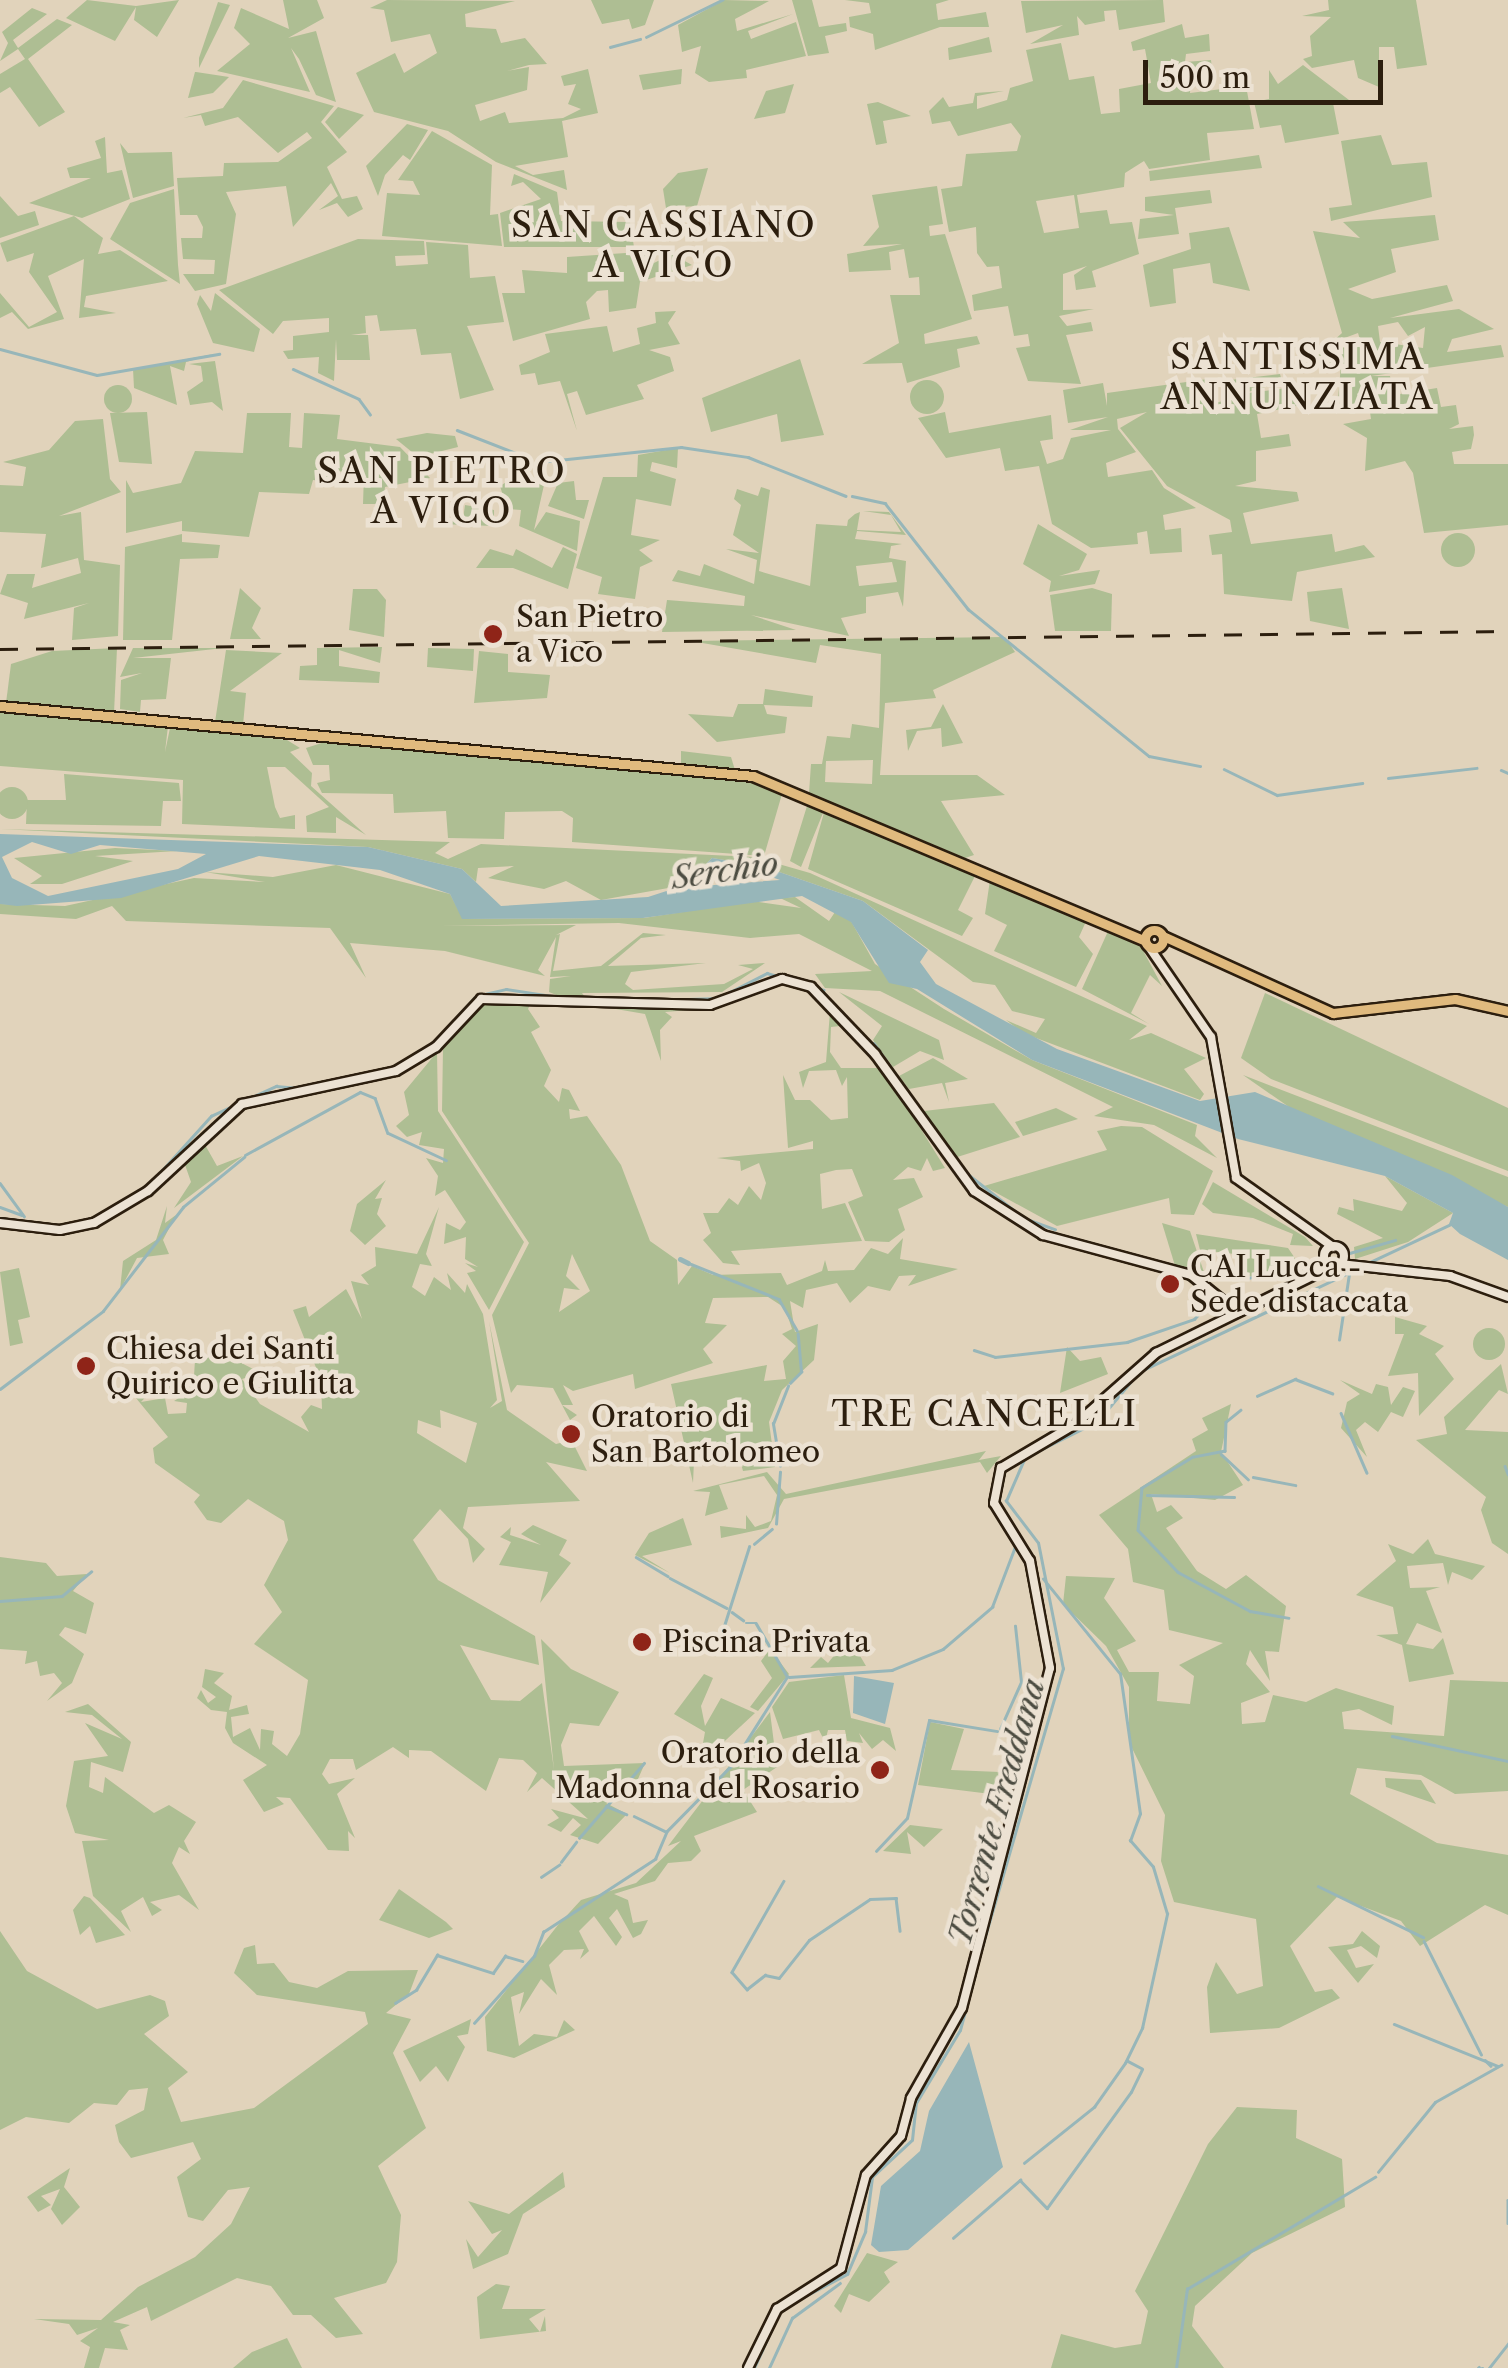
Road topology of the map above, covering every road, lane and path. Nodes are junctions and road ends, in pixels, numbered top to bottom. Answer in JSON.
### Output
{"nodes":[{"id":1,"x":0,"y":706,"type":"edge"},
{"id":2,"x":1147,"y":939,"type":"junction"},
{"id":3,"x":1161,"y":943,"type":"junction"},
{"id":4,"x":1157,"y":969,"type":"junction"},
{"id":5,"x":1508,"y":1011,"type":"edge"},
{"id":6,"x":0,"y":1224,"type":"edge"},
{"id":7,"x":1328,"y":1253,"type":"junction"},
{"id":8,"x":1339,"y":1262,"type":"junction"},
{"id":9,"x":1318,"y":1274,"type":"junction"},
{"id":10,"x":1508,"y":1297,"type":"edge"},
{"id":11,"x":1225,"y":1307,"type":"junction"},
{"id":12,"x":1254,"y":1309,"type":"junction"},
{"id":13,"x":1233,"y":1320,"type":"junction"},
{"id":14,"x":1201,"y":1334,"type":"junction"},
{"id":15,"x":748,"y":2368,"type":"edge"}],
"edges":[{"from":1,"to":2,"type":"main road"},
{"from":2,"to":3,"type":"main road"},
{"from":2,"to":3,"type":"main road"},
{"from":2,"to":4,"type":"main road"},
{"from":3,"to":4,"type":"main road"},
{"from":3,"to":5,"type":"main road"},
{"from":4,"to":7,"type":"main road"},
{"from":6,"to":11,"type":"main road"},
{"from":7,"to":8,"type":"main road"},
{"from":7,"to":8,"type":"main road"},
{"from":7,"to":9,"type":"main road"},
{"from":8,"to":9,"type":"main road"},
{"from":8,"to":10,"type":"main road"},
{"from":9,"to":12,"type":"main road"},
{"from":11,"to":12,"type":"main road"},
{"from":11,"to":13,"type":"main road"},
{"from":11,"to":14,"type":"main road"},
{"from":12,"to":13,"type":"main road"},
{"from":13,"to":14,"type":"main road"},
{"from":14,"to":15,"type":"main road"}]}
